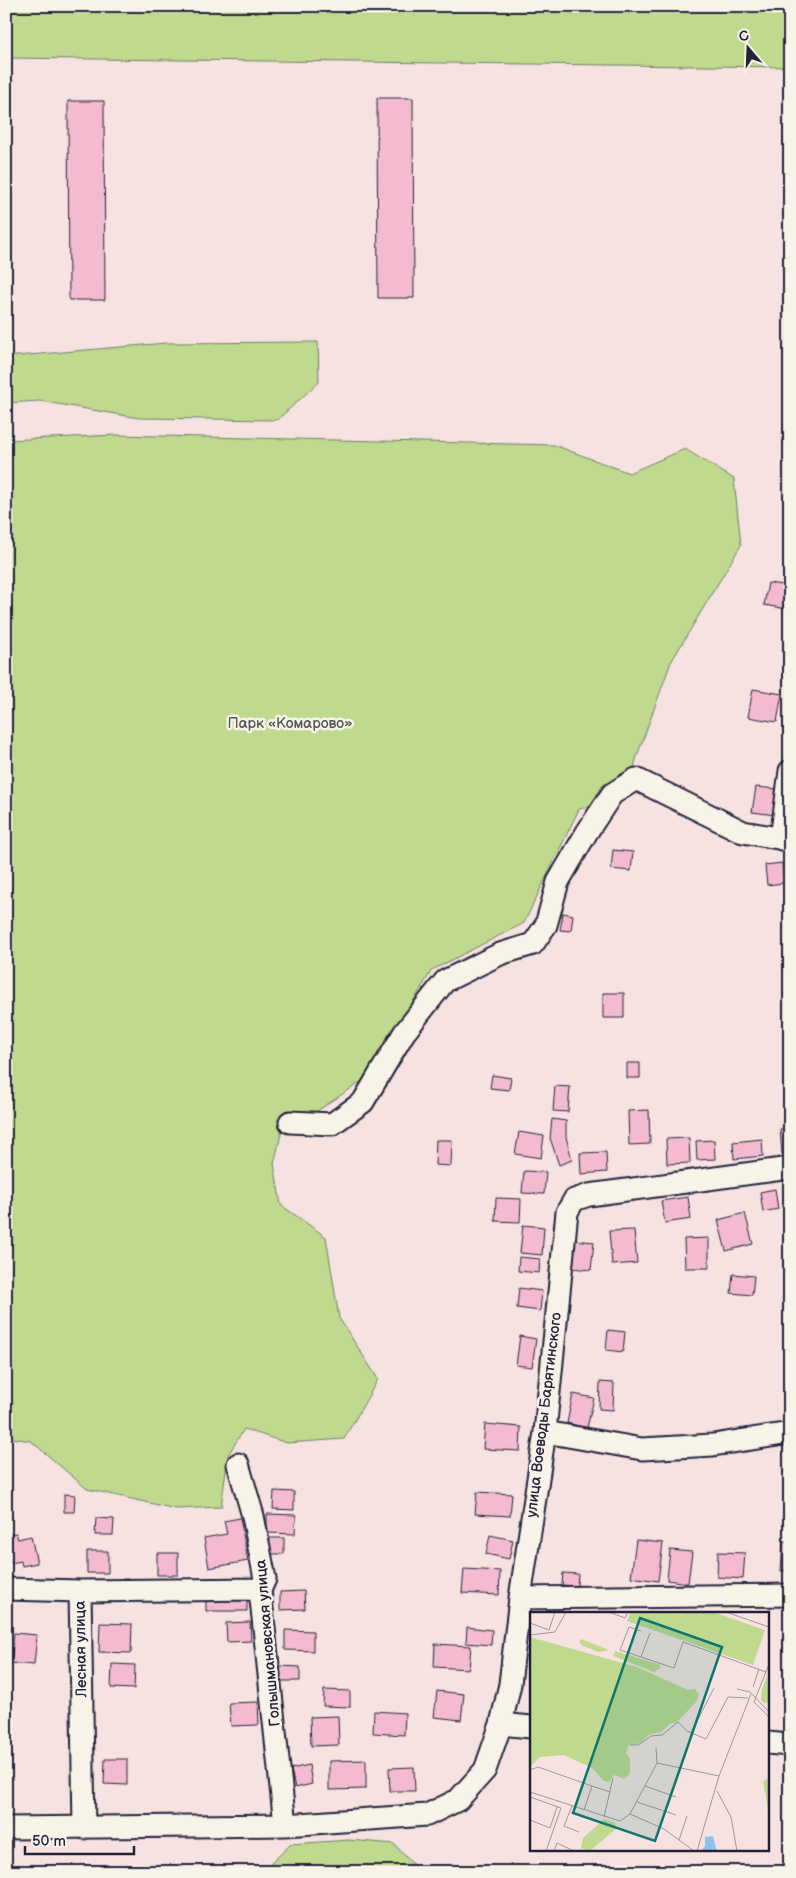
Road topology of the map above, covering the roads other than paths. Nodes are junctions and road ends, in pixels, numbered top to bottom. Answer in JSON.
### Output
{"nodes":[{"id":1,"x":790,"y":771,"type":"edge"},
{"id":2,"x":786,"y":840,"type":"edge"},
{"id":3,"x":290,"y":1122,"type":"dead end"},
{"id":4,"x":790,"y":1168,"type":"edge"},
{"id":5,"x":545,"y":1432,"type":"junction"},
{"id":6,"x":790,"y":1433,"type":"edge"},
{"id":7,"x":238,"y":1464,"type":"dead end"},
{"id":8,"x":6,"y":1589,"type":"edge"},
{"id":9,"x":261,"y":1589,"type":"junction"},
{"id":10,"x":80,"y":1591,"type":"junction"},
{"id":11,"x":790,"y":1596,"type":"edge"},
{"id":12,"x":520,"y":1598,"type":"junction"},
{"id":13,"x":501,"y":1724,"type":"junction"},
{"id":14,"x":530,"y":1727,"type":"edge"},
{"id":15,"x":768,"y":1743,"type":"edge"},
{"id":16,"x":790,"y":1745,"type":"edge"},
{"id":17,"x":285,"y":1825,"type":"junction"},
{"id":18,"x":6,"y":1828,"type":"edge"},
{"id":19,"x":84,"y":1828,"type":"junction"}],
"edges":[{"from":1,"to":2,"type":"street"},
{"from":2,"to":3,"type":"street"},
{"from":4,"to":5,"type":"street","name":"улица Воеводы Барятинского"},
{"from":5,"to":6,"type":"street"},
{"from":5,"to":12,"type":"street","name":"улица Воеводы Барятинского"},
{"from":7,"to":9,"type":"street","name":"Голышмановская улица"},
{"from":8,"to":10,"type":"street"},
{"from":9,"to":10,"type":"street","name":"Лесная улица"},
{"from":9,"to":17,"type":"street","name":"Голышмановская улица"},
{"from":10,"to":19,"type":"street","name":"Лесная улица"},
{"from":11,"to":12,"type":"street"},
{"from":12,"to":13,"type":"street","name":"улица Воеводы Барятинского"},
{"from":13,"to":14,"type":"street"},
{"from":13,"to":17,"type":"street","name":"улица Воеводы Барятинского"},
{"from":15,"to":16,"type":"street"},
{"from":17,"to":19,"type":"street"},
{"from":18,"to":19,"type":"street"}]}
